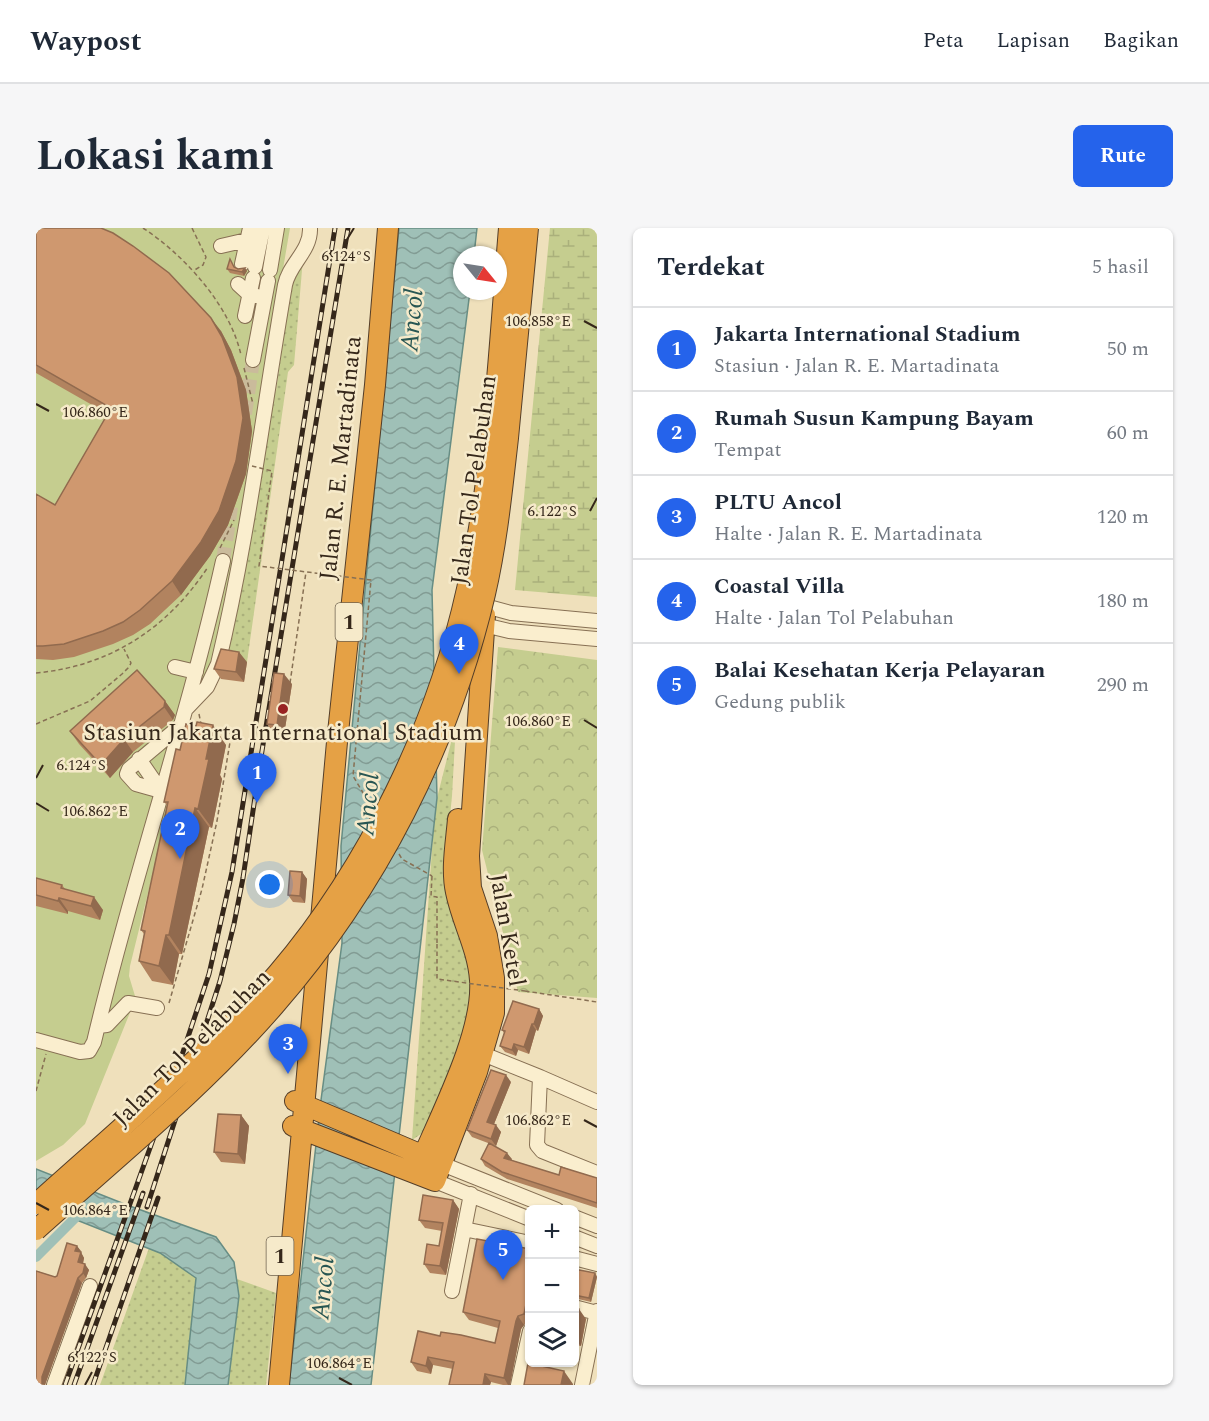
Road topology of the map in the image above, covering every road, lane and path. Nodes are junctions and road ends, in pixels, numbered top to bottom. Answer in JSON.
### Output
{"nodes":[{"id":1,"x":143,"y":228,"type":"edge"},
{"id":2,"x":192,"y":228,"type":"edge"},
{"id":3,"x":263,"y":228,"type":"edge"},
{"id":4,"x":277,"y":228,"type":"edge"},
{"id":5,"x":310,"y":228,"type":"edge"},
{"id":6,"x":388,"y":228,"type":"edge"},
{"id":7,"x":507,"y":228,"type":"edge"},
{"id":8,"x":527,"y":228,"type":"edge"},
{"id":9,"x":248,"y":234,"type":"edge"},
{"id":10,"x":221,"y":246,"type":"dead end"},
{"id":11,"x":193,"y":272,"type":"junction"},
{"id":12,"x":244,"y":276,"type":"junction"},
{"id":13,"x":250,"y":295,"type":"junction"},
{"id":14,"x":265,"y":298,"type":"junction"},
{"id":15,"x":245,"y":315,"type":"dead end"},
{"id":16,"x":253,"y":360,"type":"tunnel mouth"},
{"id":17,"x":253,"y":404,"type":"dead end"},
{"id":18,"x":252,"y":466,"type":"dead end"},
{"id":19,"x":237,"y":512,"type":"dead end"},
{"id":20,"x":217,"y":559,"type":"junction"},
{"id":21,"x":306,"y":572,"type":"junction"},
{"id":22,"x":480,"y":616,"type":"junction"},
{"id":23,"x":597,"y":621,"type":"edge"},
{"id":24,"x":597,"y":639,"type":"edge"},
{"id":25,"x":124,"y":647,"type":"junction"},
{"id":26,"x":174,"y":671,"type":"dead end"},
{"id":27,"x":36,"y":673,"type":"edge"},
{"id":28,"x":194,"y":678,"type":"junction"},
{"id":29,"x":290,"y":684,"type":"dead end"},
{"id":30,"x":196,"y":699,"type":"junction"},
{"id":31,"x":185,"y":710,"type":"junction"},
{"id":32,"x":36,"y":724,"type":"edge"},
{"id":33,"x":179,"y":727,"type":"junction"},
{"id":34,"x":205,"y":728,"type":"edge"},
{"id":35,"x":216,"y":729,"type":"dead end"},
{"id":36,"x":161,"y":791,"type":"junction"},
{"id":37,"x":375,"y":813,"type":"dead end"},
{"id":38,"x":397,"y":850,"type":"dead end"},
{"id":39,"x":597,"y":1002,"type":"edge"},
{"id":40,"x":157,"y":1008,"type":"joint"},
{"id":41,"x":98,"y":1026,"type":"junction"},
{"id":42,"x":481,"y":1041,"type":"junction"},
{"id":43,"x":43,"y":1042,"type":"edge"},
{"id":44,"x":540,"y":1077,"type":"junction"},
{"id":45,"x":36,"y":1091,"type":"edge"},
{"id":46,"x":597,"y":1102,"type":"edge"},
{"id":47,"x":305,"y":1105,"type":"junction"},
{"id":48,"x":302,"y":1129,"type":"junction"},
{"id":49,"x":420,"y":1165,"type":"junction"},
{"id":50,"x":438,"y":1172,"type":"junction"},
{"id":51,"x":597,"y":1173,"type":"edge"},
{"id":52,"x":471,"y":1194,"type":"junction"},
{"id":53,"x":36,"y":1204,"type":"edge"},
{"id":54,"x":539,"y":1205,"type":"edge"},
{"id":55,"x":525,"y":1217,"type":"edge"},
{"id":56,"x":579,"y":1219,"type":"edge"},
{"id":57,"x":597,"y":1226,"type":"edge"},
{"id":58,"x":464,"y":1229,"type":"junction"},
{"id":59,"x":36,"y":1230,"type":"edge"},
{"id":60,"x":579,"y":1240,"type":"edge"},
{"id":61,"x":525,"y":1242,"type":"edge"},
{"id":62,"x":597,"y":1246,"type":"edge"},
{"id":63,"x":578,"y":1259,"type":"edge"},
{"id":64,"x":597,"y":1264,"type":"edge"},
{"id":65,"x":90,"y":1286,"type":"dead end"},
{"id":66,"x":452,"y":1291,"type":"dead end"},
{"id":67,"x":579,"y":1308,"type":"edge"},
{"id":68,"x":597,"y":1312,"type":"edge"},
{"id":69,"x":525,"y":1354,"type":"edge"},
{"id":70,"x":54,"y":1385,"type":"edge"},
{"id":71,"x":266,"y":1385,"type":"edge"},
{"id":72,"x":279,"y":1385,"type":"edge"},
{"id":73,"x":518,"y":1385,"type":"edge"},
{"id":74,"x":582,"y":1385,"type":"edge"}],
"edges":[{"from":1,"to":11,"type":"path"},
{"from":2,"to":11,"type":"path"},
{"from":3,"to":12,"type":"street"},
{"from":4,"to":14,"type":"street"},
{"from":5,"to":30,"type":"street"},
{"from":6,"to":47,"type":"highway","name":"Jalan R. E. Martadinata","number":"1"},
{"from":7,"to":22,"type":"highway"},
{"from":7,"to":53,"type":"highway","name":"Jalan Tol Pelabuhan","bridge":true},
{"from":8,"to":22,"type":"highway"},
{"from":8,"to":59,"type":"highway","name":"Jalan Tol Pelabuhan","bridge":true},
{"from":9,"to":10,"type":"street"},
{"from":9,"to":12,"type":"street"},
{"from":11,"to":17,"type":"path"},
{"from":12,"to":13,"type":"street"},
{"from":13,"to":14,"type":"street"},
{"from":13,"to":15,"type":"street"},
{"from":14,"to":16,"type":"street"},
{"from":18,"to":21,"type":"path","bridge":true},
{"from":19,"to":20,"type":"path"},
{"from":20,"to":25,"type":"path"},
{"from":20,"to":28,"type":"street"},
{"from":21,"to":29,"type":"path"},
{"from":21,"to":37,"type":"path","bridge":true},
{"from":22,"to":23,"type":"street"},
{"from":22,"to":24,"type":"street"},
{"from":22,"to":42,"type":"highway","name":"Jalan Ketel"},
{"from":25,"to":27,"type":"path"},
{"from":25,"to":32,"type":"path"},
{"from":26,"to":28,"type":"street"},
{"from":28,"to":31,"type":"street"},
{"from":30,"to":31,"type":"street"},
{"from":30,"to":34,"type":"path"},
{"from":31,"to":33,"type":"street"},
{"from":33,"to":36,"type":"street"},
{"from":33,"to":36,"type":"street"},
{"from":35,"to":40,"type":"path"},
{"from":36,"to":41,"type":"street"},
{"from":38,"to":39,"type":"path","bridge":true},
{"from":40,"to":41,"type":"street"},
{"from":41,"to":43,"type":"street"},
{"from":42,"to":44,"type":"street"},
{"from":42,"to":49,"type":"highway","name":"Jalan Ketel"},
{"from":42,"to":50,"type":"highway","name":"Jalan Ketel"},
{"from":43,"to":45,"type":"path"},
{"from":44,"to":46,"type":"street"},
{"from":44,"to":51,"type":"street"},
{"from":47,"to":48,"type":"highway","name":"Jalan R. E. Martadinata","number":"1"},
{"from":47,"to":49,"type":"highway"},
{"from":48,"to":49,"type":"highway"},
{"from":48,"to":71,"type":"highway","name":"Jalan R. E. Martadinata","number":"1"},
{"from":48,"to":72,"type":"highway","name":"Jalan R. E. Martadinata","number":"1"},
{"from":49,"to":50,"type":"highway"},
{"from":50,"to":52,"type":"street"},
{"from":50,"to":54,"type":"street"},
{"from":52,"to":55,"type":"street"},
{"from":52,"to":58,"type":"street"},
{"from":56,"to":57,"type":"street"},
{"from":58,"to":61,"type":"street"},
{"from":58,"to":66,"type":"street"},
{"from":60,"to":62,"type":"street"},
{"from":63,"to":64,"type":"street"},
{"from":65,"to":70,"type":"street"},
{"from":67,"to":68,"type":"street"},
{"from":68,"to":74,"type":"street"},
{"from":69,"to":73,"type":"street"}]}
